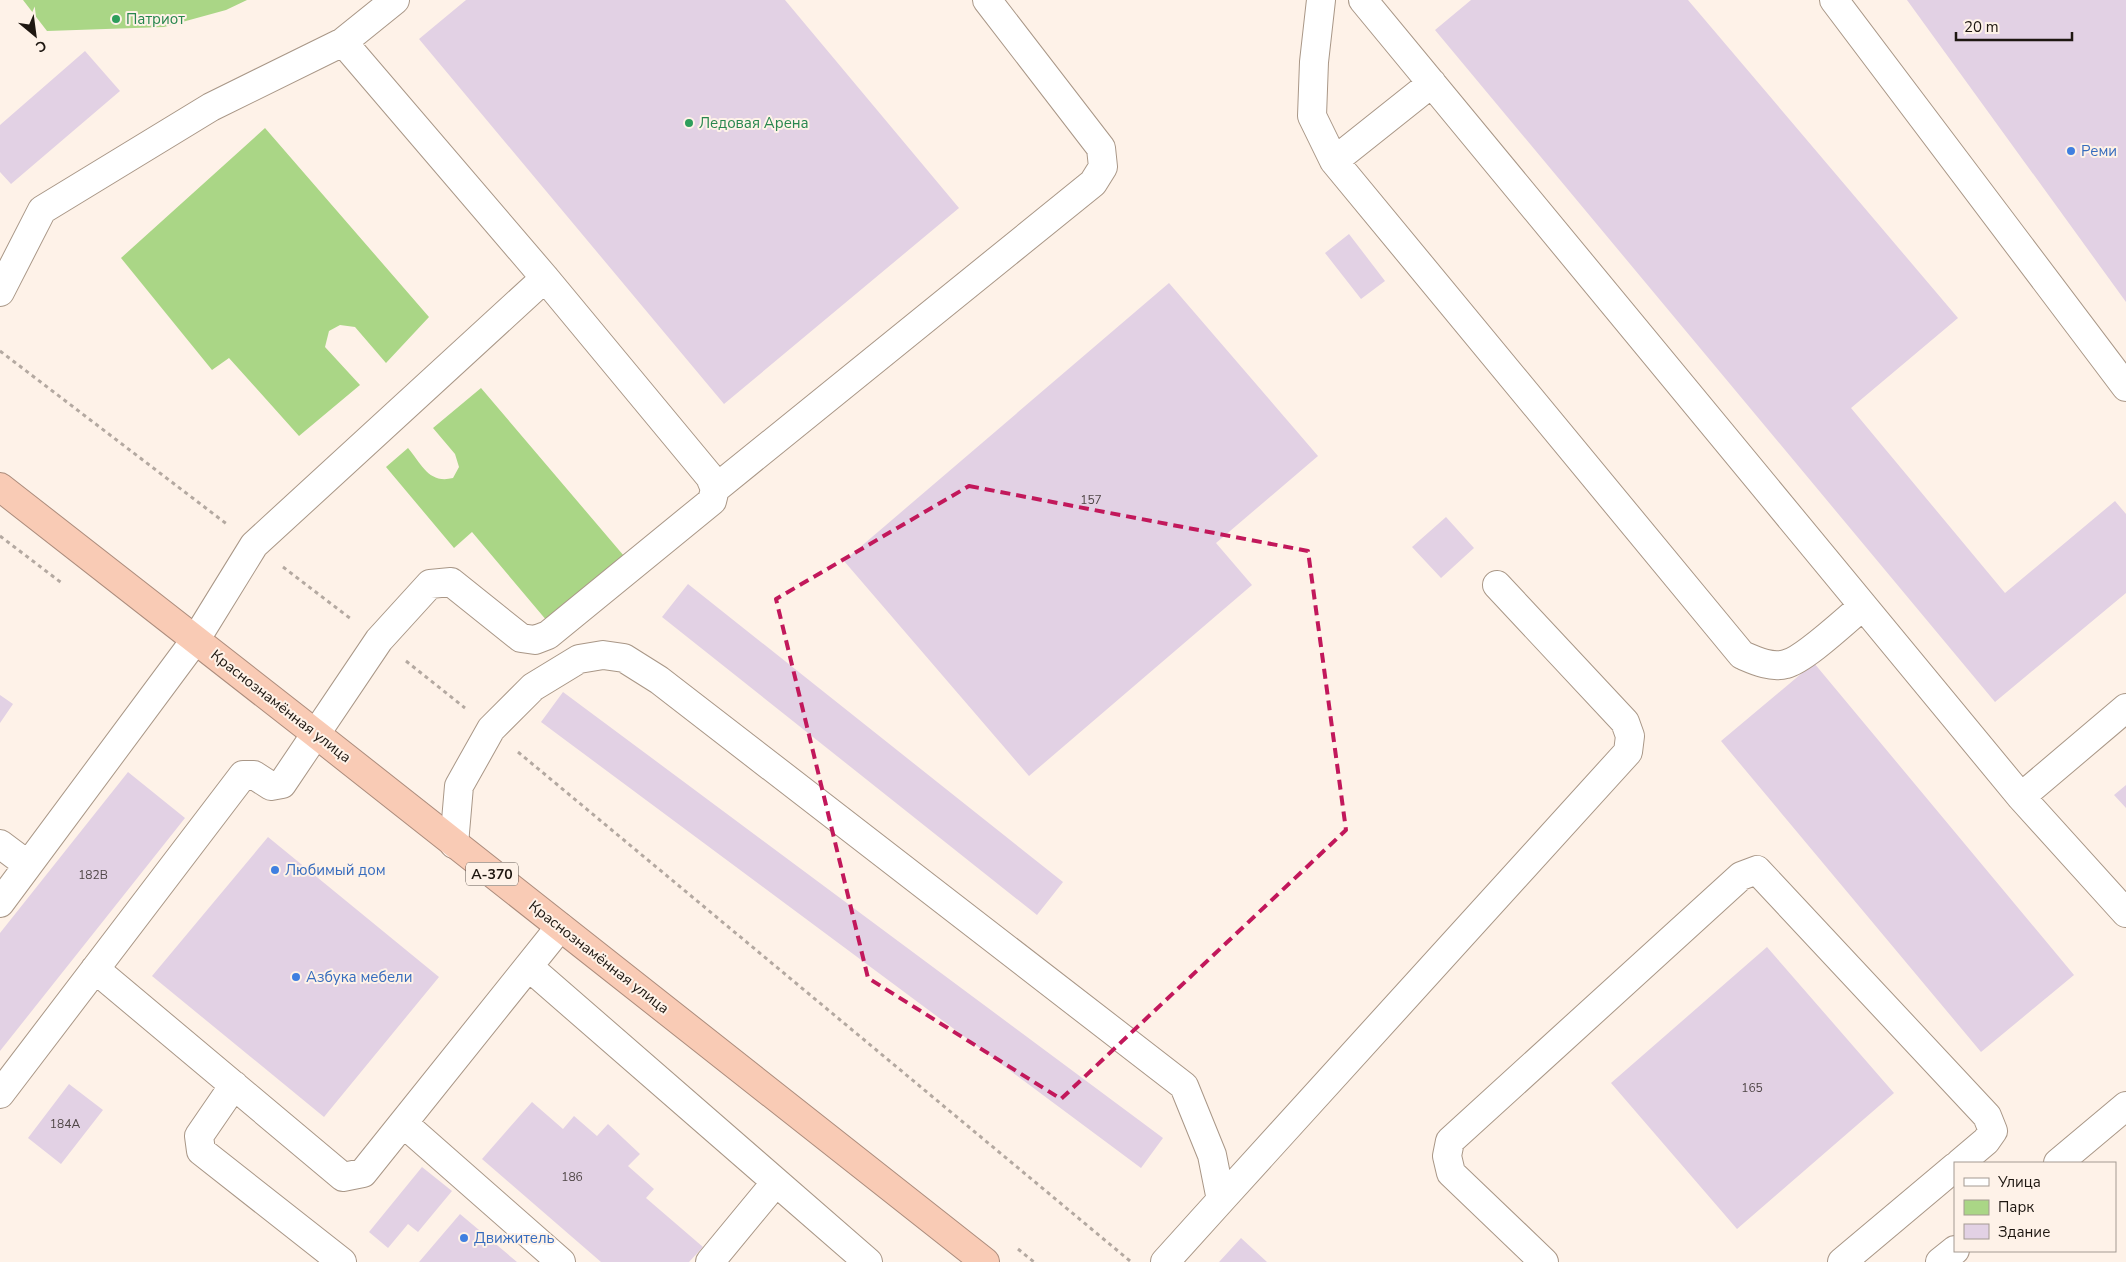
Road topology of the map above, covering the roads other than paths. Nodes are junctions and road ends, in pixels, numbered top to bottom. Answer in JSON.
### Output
{"nodes":[{"id":1,"x":395,"y":0,"type":"edge"},
{"id":2,"x":987,"y":0,"type":"edge"},
{"id":3,"x":1321,"y":0,"type":"edge"},
{"id":4,"x":1363,"y":0,"type":"edge"},
{"id":5,"x":1834,"y":0,"type":"edge"},
{"id":6,"x":343,"y":42,"type":"junction"},
{"id":7,"x":1432,"y":83,"type":"junction"},
{"id":8,"x":1334,"y":160,"type":"junction"},
{"id":9,"x":545,"y":278,"type":"junction"},
{"id":10,"x":0,"y":292,"type":"edge"},
{"id":11,"x":2126,"y":387,"type":"edge"},
{"id":12,"x":0,"y":487,"type":"edge"},
{"id":13,"x":715,"y":489,"type":"junction"},
{"id":14,"x":1497,"y":585,"type":"dead end"},
{"id":15,"x":1864,"y":606,"type":"junction"},
{"id":16,"x":196,"y":639,"type":"junction"},
{"id":17,"x":2126,"y":708,"type":"edge"},
{"id":18,"x":316,"y":734,"type":"junction"},
{"id":19,"x":2021,"y":797,"type":"junction"},
{"id":20,"x":0,"y":844,"type":"edge"},
{"id":21,"x":454,"y":844,"type":"junction"},
{"id":22,"x":28,"y":865,"type":"junction"},
{"id":23,"x":0,"y":903,"type":"edge"},
{"id":24,"x":2126,"y":913,"type":"edge"},
{"id":25,"x":560,"y":926,"type":"junction"},
{"id":26,"x":529,"y":967,"type":"junction"},
{"id":27,"x":95,"y":970,"type":"junction"},
{"id":28,"x":234,"y":1086,"type":"junction"},
{"id":29,"x":0,"y":1094,"type":"edge"},
{"id":30,"x":2126,"y":1106,"type":"edge"},
{"id":31,"x":403,"y":1123,"type":"junction"},
{"id":32,"x":1961,"y":1162,"type":"edge"},
{"id":33,"x":2059,"y":1162,"type":"edge"},
{"id":34,"x":1954,"y":1169,"type":"edge"},
{"id":35,"x":776,"y":1182,"type":"junction"},
{"id":36,"x":1221,"y":1200,"type":"junction"},
{"id":37,"x":1954,"y":1251,"type":"edge"},
{"id":38,"x":342,"y":1262,"type":"edge"},
{"id":39,"x":561,"y":1262,"type":"edge"},
{"id":40,"x":710,"y":1262,"type":"edge"},
{"id":41,"x":868,"y":1262,"type":"edge"},
{"id":42,"x":985,"y":1262,"type":"edge"},
{"id":43,"x":1164,"y":1262,"type":"edge"},
{"id":44,"x":1544,"y":1262,"type":"edge"},
{"id":45,"x":1842,"y":1262,"type":"edge"},
{"id":46,"x":1940,"y":1262,"type":"edge"}],
"edges":[{"from":1,"to":6,"type":"lane"},
{"from":2,"to":13,"type":"lane"},
{"from":3,"to":8,"type":"lane"},
{"from":4,"to":7,"type":"lane"},
{"from":5,"to":11,"type":"lane"},
{"from":6,"to":9,"type":"lane"},
{"from":6,"to":10,"type":"lane"},
{"from":7,"to":8,"type":"lane"},
{"from":7,"to":15,"type":"lane"},
{"from":8,"to":15,"type":"lane"},
{"from":9,"to":13,"type":"lane"},
{"from":9,"to":16,"type":"lane"},
{"from":12,"to":16,"type":"highway","name":"Краснознамённая улица","number":"А-370"},
{"from":13,"to":18,"type":"lane"},
{"from":14,"to":36,"type":"lane"},
{"from":15,"to":19,"type":"lane"},
{"from":16,"to":18,"type":"highway","name":"Краснознамённая улица","number":"А-370"},
{"from":16,"to":22,"type":"lane"},
{"from":17,"to":19,"type":"lane"},
{"from":18,"to":21,"type":"highway","name":"Краснознамённая улица","number":"А-370"},
{"from":18,"to":27,"type":"lane"},
{"from":19,"to":24,"type":"lane"},
{"from":20,"to":22,"type":"lane"},
{"from":21,"to":25,"type":"highway","name":"Краснознамённая улица","number":"А-370"},
{"from":21,"to":36,"type":"lane"},
{"from":22,"to":23,"type":"lane"},
{"from":25,"to":26,"type":"lane"},
{"from":25,"to":42,"type":"highway","name":"Краснознамённая улица","number":"А-370"},
{"from":26,"to":31,"type":"lane"},
{"from":26,"to":35,"type":"lane"},
{"from":27,"to":28,"type":"lane"},
{"from":27,"to":29,"type":"lane"},
{"from":28,"to":31,"type":"lane"},
{"from":28,"to":38,"type":"lane"},
{"from":30,"to":33,"type":"lane"},
{"from":31,"to":39,"type":"lane"},
{"from":32,"to":44,"type":"lane"},
{"from":34,"to":45,"type":"lane"},
{"from":35,"to":40,"type":"lane"},
{"from":35,"to":41,"type":"lane"},
{"from":36,"to":43,"type":"lane"},
{"from":37,"to":46,"type":"lane"}]}
